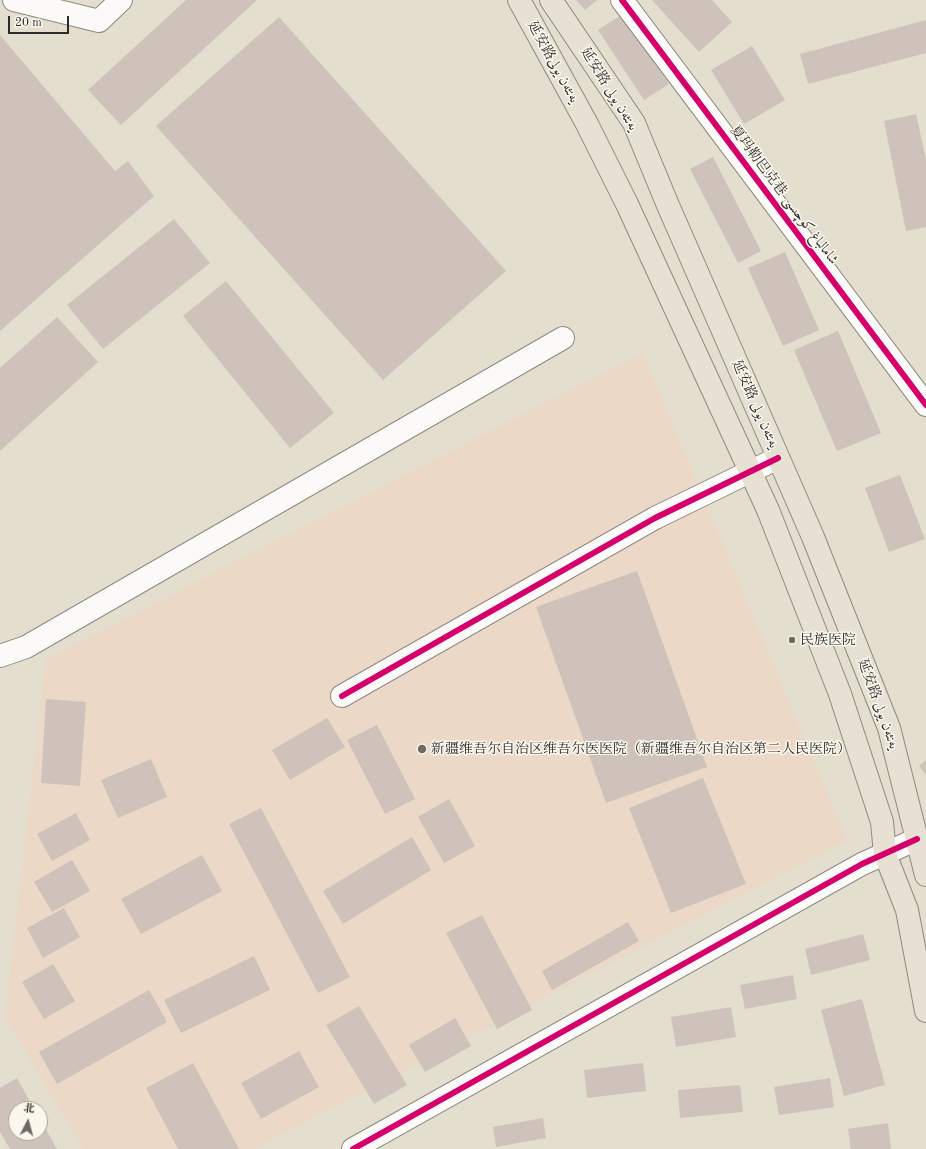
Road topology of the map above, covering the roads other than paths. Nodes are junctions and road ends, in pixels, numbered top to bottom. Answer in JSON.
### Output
{"nodes":[{"id":1,"x":14,"y":0,"type":"edge"},
{"id":2,"x":122,"y":0,"type":"edge"},
{"id":3,"x":519,"y":0,"type":"edge"},
{"id":4,"x":552,"y":0,"type":"edge"},
{"id":5,"x":622,"y":0,"type":"edge"},
{"id":6,"x":563,"y":338,"type":"dead end"},
{"id":7,"x":926,"y":405,"type":"edge"},
{"id":8,"x":778,"y":458,"type":"junction"},
{"id":9,"x":750,"y":471,"type":"junction"},
{"id":10,"x":0,"y":656,"type":"edge"},
{"id":11,"x":342,"y":696,"type":"dead end"},
{"id":12,"x":917,"y":839,"type":"junction"},
{"id":13,"x":885,"y":854,"type":"junction"},
{"id":14,"x":926,"y":876,"type":"edge"},
{"id":15,"x":926,"y":1011,"type":"edge"},
{"id":16,"x":353,"y":1149,"type":"edge"}],
"edges":[{"from":1,"to":2,"type":"street"},
{"from":3,"to":9,"type":"main road","name":"延安路يەنئەن يولى"},
{"from":4,"to":8,"type":"main road","name":"延安路 يەنئەن يولى"},
{"from":5,"to":7,"type":"street","name":"夏玛勒巴克巷 شامالباغ كوچىسى"},
{"from":6,"to":10,"type":"street"},
{"from":8,"to":9,"type":"street"},
{"from":8,"to":12,"type":"main road","name":"延安路 يەنئەن يولى"},
{"from":9,"to":11,"type":"street"},
{"from":9,"to":13,"type":"main road"},
{"from":12,"to":13,"type":"street"},
{"from":12,"to":14,"type":"main road","name":"延安路 يەنئەن يولى"},
{"from":13,"to":15,"type":"main road"},
{"from":13,"to":16,"type":"street"}]}
